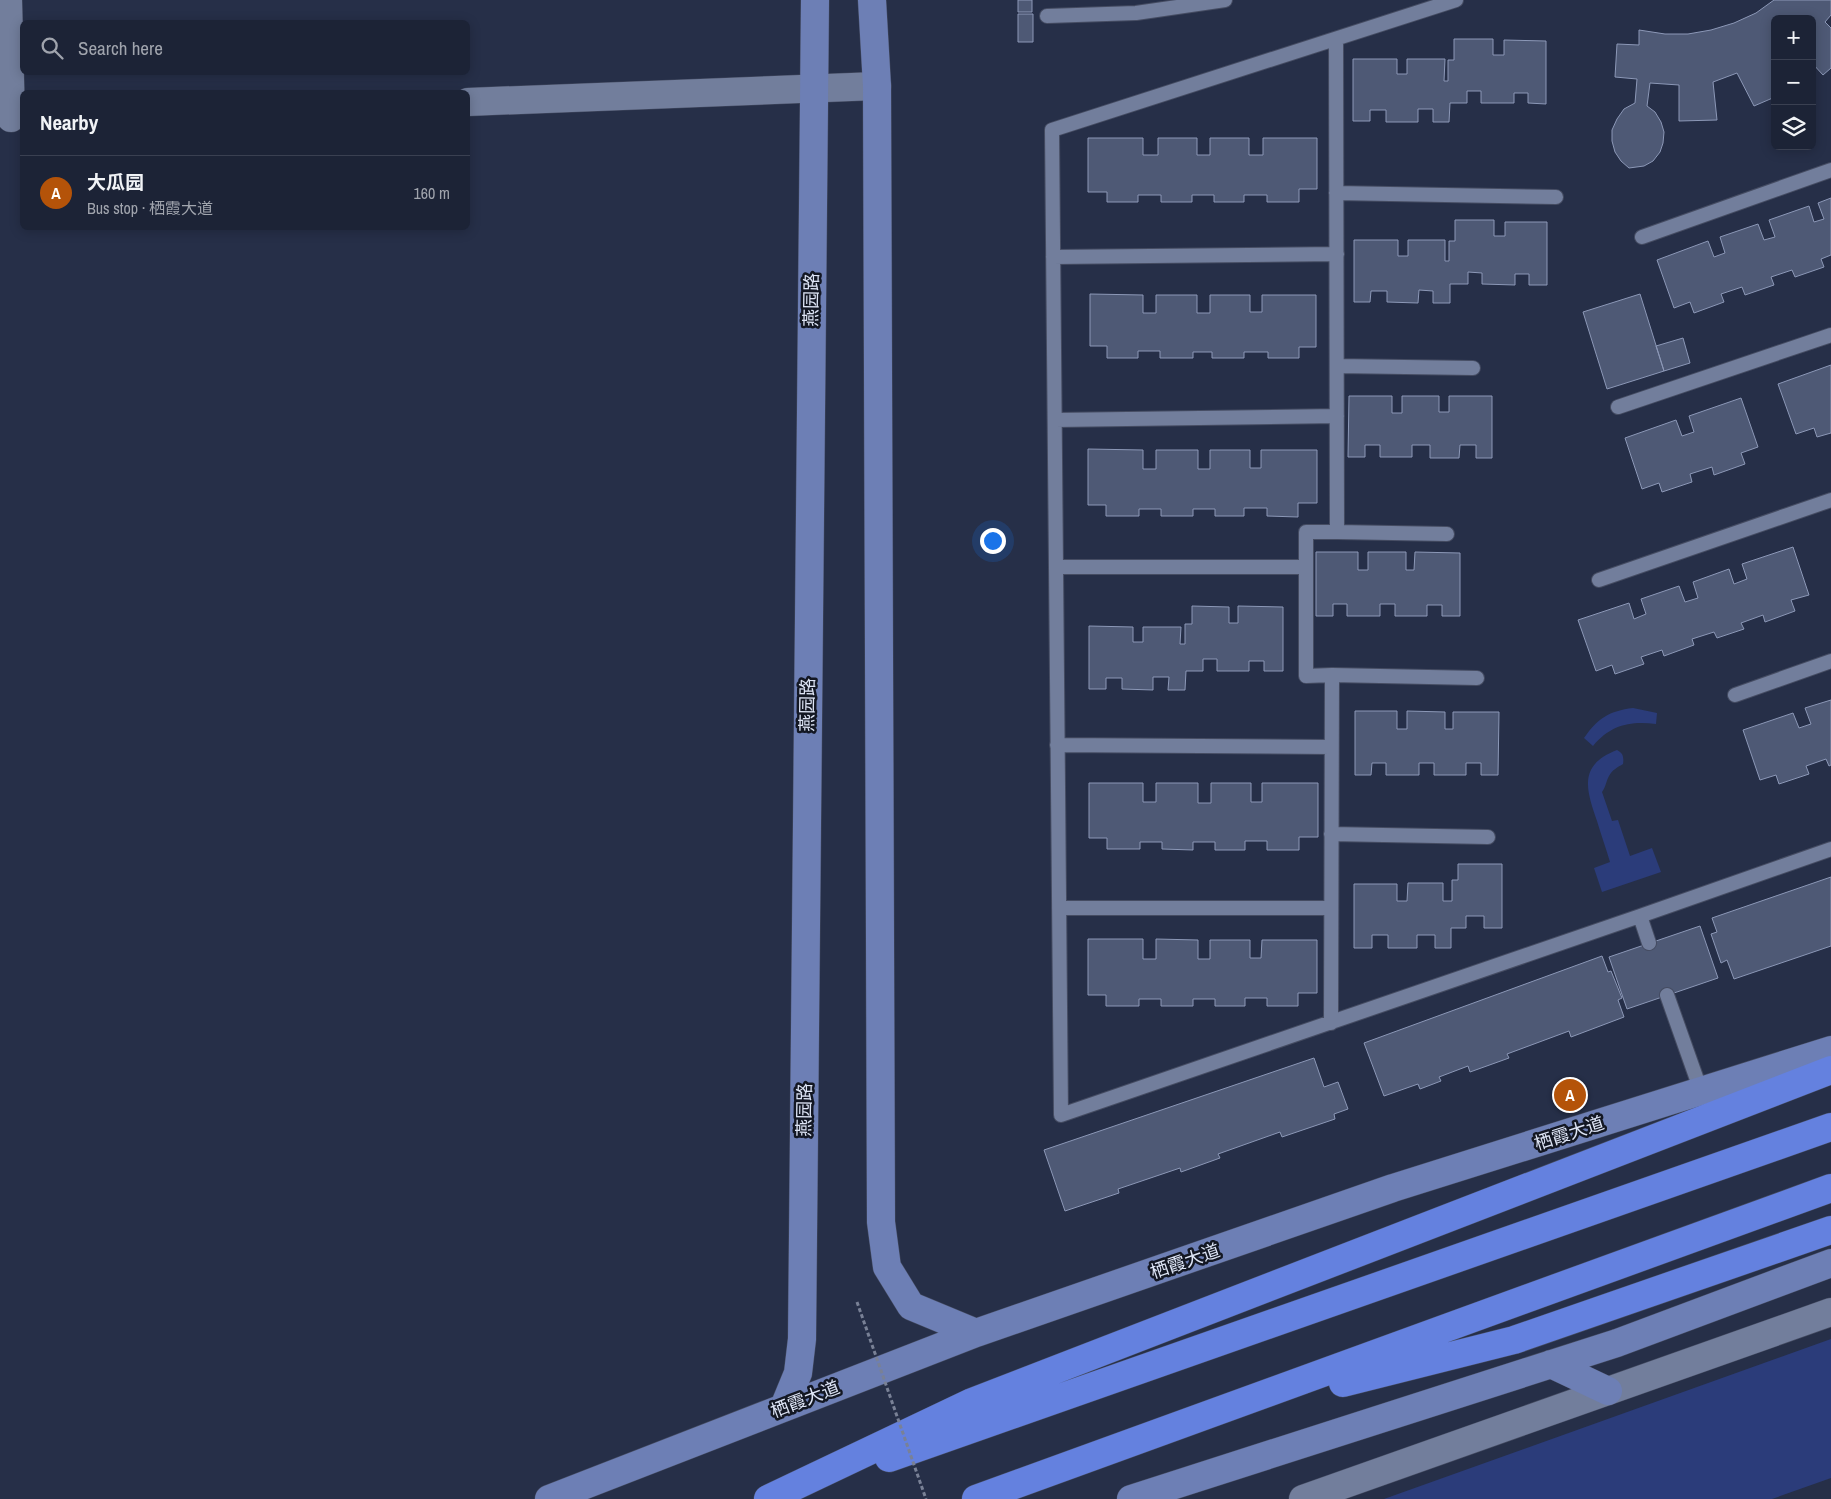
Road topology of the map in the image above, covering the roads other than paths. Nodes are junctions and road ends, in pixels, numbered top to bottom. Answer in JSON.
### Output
{"nodes":[{"id":1,"x":8,"y":0,"type":"edge"},
{"id":2,"x":815,"y":0,"type":"edge"},
{"id":3,"x":872,"y":0,"type":"edge"},
{"id":4,"x":1225,"y":0,"type":"edge"},
{"id":5,"x":1456,"y":0,"type":"edge"},
{"id":6,"x":1047,"y":16,"type":"dead end"},
{"id":7,"x":1336,"y":38,"type":"junction"},
{"id":8,"x":877,"y":86,"type":"junction"},
{"id":9,"x":814,"y":89,"type":"junction"},
{"id":10,"x":470,"y":102,"type":"edge"},
{"id":11,"x":11,"y":118,"type":"edge"},
{"id":12,"x":1831,"y":170,"type":"edge"},
{"id":13,"x":1336,"y":194,"type":"junction"},
{"id":14,"x":1556,"y":197,"type":"dead end"},
{"id":15,"x":1642,"y":237,"type":"dead end"},
{"id":16,"x":1337,"y":254,"type":"junction"},
{"id":17,"x":1053,"y":257,"type":"junction"},
{"id":18,"x":1831,"y":334,"type":"edge"},
{"id":19,"x":1337,"y":366,"type":"junction"},
{"id":20,"x":1473,"y":368,"type":"dead end"},
{"id":21,"x":1618,"y":407,"type":"dead end"},
{"id":22,"x":1337,"y":416,"type":"junction"},
{"id":23,"x":1055,"y":420,"type":"junction"},
{"id":24,"x":1831,"y":500,"type":"edge"},
{"id":25,"x":1337,"y":532,"type":"junction"},
{"id":26,"x":1448,"y":534,"type":"dead end"},
{"id":27,"x":1056,"y":567,"type":"junction"},
{"id":28,"x":1306,"y":567,"type":"junction"},
{"id":29,"x":1599,"y":580,"type":"dead end"},
{"id":30,"x":1831,"y":661,"type":"edge"},
{"id":31,"x":1332,"y":676,"type":"junction"},
{"id":32,"x":1477,"y":678,"type":"dead end"},
{"id":33,"x":1736,"y":695,"type":"dead end"},
{"id":34,"x":1058,"y":745,"type":"junction"},
{"id":35,"x":1331,"y":747,"type":"junction"},
{"id":36,"x":1331,"y":834,"type":"junction"},
{"id":37,"x":1488,"y":837,"type":"dead end"},
{"id":38,"x":1831,"y":849,"type":"edge"},
{"id":39,"x":1059,"y":908,"type":"junction"},
{"id":40,"x":1331,"y":908,"type":"junction"},
{"id":41,"x":1640,"y":916,"type":"junction"},
{"id":42,"x":1649,"y":943,"type":"dead end"},
{"id":43,"x":1667,"y":995,"type":"dead end"},
{"id":44,"x":1331,"y":1022,"type":"junction"},
{"id":45,"x":1831,"y":1050,"type":"edge"},
{"id":46,"x":1831,"y":1070,"type":"edge"},
{"id":47,"x":1701,"y":1091,"type":"junction"},
{"id":48,"x":1831,"y":1127,"type":"edge"},
{"id":49,"x":1831,"y":1188,"type":"edge"},
{"id":50,"x":1831,"y":1230,"type":"edge"},
{"id":51,"x":1831,"y":1264,"type":"edge"},
{"id":52,"x":1831,"y":1312,"type":"edge"},
{"id":53,"x":976,"y":1333,"type":"junction"},
{"id":54,"x":1551,"y":1364,"type":"junction"},
{"id":55,"x":1608,"y":1391,"type":"junction"},
{"id":56,"x":784,"y":1407,"type":"junction"},
{"id":57,"x":1205,"y":1417,"type":"junction"},
{"id":58,"x":549,"y":1499,"type":"edge"},
{"id":59,"x":768,"y":1499,"type":"edge"},
{"id":60,"x":774,"y":1499,"type":"edge"},
{"id":61,"x":976,"y":1499,"type":"edge"},
{"id":62,"x":1131,"y":1499,"type":"edge"},
{"id":63,"x":1302,"y":1499,"type":"edge"}],
"edges":[{"from":1,"to":11,"type":"street"},
{"from":2,"to":9,"type":"main road","name":"燕园路"},
{"from":3,"to":8,"type":"main road"},
{"from":4,"to":6,"type":"lane"},
{"from":5,"to":7,"type":"lane"},
{"from":7,"to":13,"type":"lane"},
{"from":7,"to":17,"type":"lane"},
{"from":8,"to":9,"type":"street"},
{"from":8,"to":53,"type":"main road"},
{"from":9,"to":10,"type":"street"},
{"from":9,"to":56,"type":"main road","name":"燕园路"},
{"from":12,"to":15,"type":"lane"},
{"from":13,"to":14,"type":"lane"},
{"from":13,"to":16,"type":"lane"},
{"from":16,"to":17,"type":"lane"},
{"from":16,"to":19,"type":"lane"},
{"from":17,"to":23,"type":"lane"},
{"from":18,"to":21,"type":"lane"},
{"from":19,"to":20,"type":"lane"},
{"from":19,"to":22,"type":"lane"},
{"from":22,"to":23,"type":"lane"},
{"from":22,"to":25,"type":"lane"},
{"from":23,"to":27,"type":"lane"},
{"from":24,"to":29,"type":"lane"},
{"from":25,"to":26,"type":"lane"},
{"from":25,"to":28,"type":"lane"},
{"from":27,"to":28,"type":"lane"},
{"from":27,"to":34,"type":"lane"},
{"from":28,"to":31,"type":"lane"},
{"from":30,"to":33,"type":"lane"},
{"from":31,"to":32,"type":"lane"},
{"from":31,"to":35,"type":"lane"},
{"from":34,"to":35,"type":"lane"},
{"from":34,"to":39,"type":"lane"},
{"from":35,"to":36,"type":"lane"},
{"from":36,"to":37,"type":"lane"},
{"from":36,"to":40,"type":"lane"},
{"from":38,"to":41,"type":"lane"},
{"from":39,"to":40,"type":"lane"},
{"from":39,"to":44,"type":"lane"},
{"from":40,"to":44,"type":"lane"},
{"from":41,"to":42,"type":"lane"},
{"from":41,"to":44,"type":"lane"},
{"from":43,"to":47,"type":"lane"},
{"from":45,"to":47,"type":"main road","name":"栖霞大道"},
{"from":46,"to":59,"type":"highway"},
{"from":47,"to":53,"type":"main road","name":"栖霞大道"},
{"from":48,"to":60,"type":"highway"},
{"from":49,"to":57,"type":"highway"},
{"from":50,"to":57,"type":"highway"},
{"from":51,"to":54,"type":"main road"},
{"from":52,"to":55,"type":"street"},
{"from":53,"to":56,"type":"main road","name":"栖霞大道"},
{"from":54,"to":55,"type":"main road"},
{"from":54,"to":62,"type":"main road"},
{"from":55,"to":63,"type":"street"},
{"from":56,"to":58,"type":"main road","name":"栖霞大道"},
{"from":57,"to":61,"type":"highway"}]}
